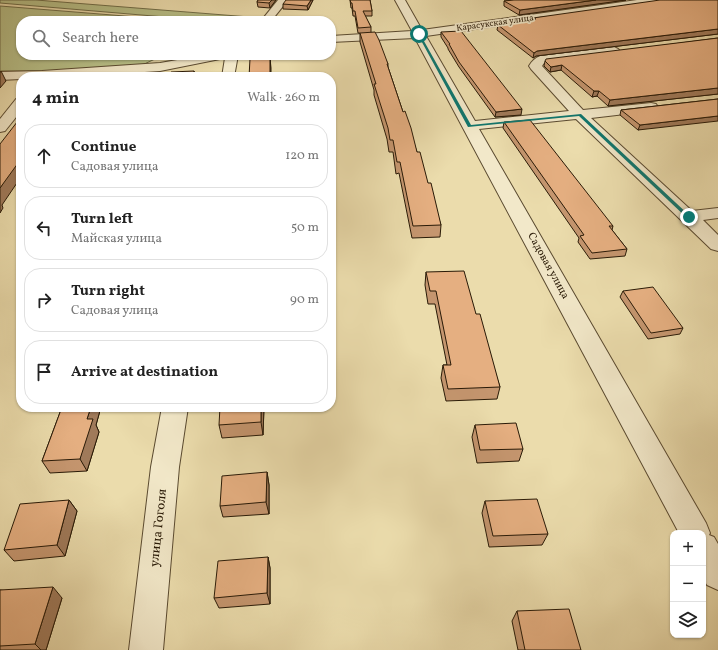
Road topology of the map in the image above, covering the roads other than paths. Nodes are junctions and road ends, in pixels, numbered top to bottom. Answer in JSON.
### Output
{"nodes":[{"id":1,"x":283,"y":0,"type":"edge"},
{"id":2,"x":400,"y":0,"type":"edge"},
{"id":3,"x":658,"y":0,"type":"edge"},
{"id":4,"x":270,"y":16,"type":"edge"},
{"id":5,"x":419,"y":34,"type":"junction"},
{"id":6,"x":336,"y":39,"type":"edge"},
{"id":7,"x":625,"y":50,"type":"edge"},
{"id":8,"x":198,"y":60,"type":"edge"},
{"id":9,"x":231,"y":60,"type":"edge"},
{"id":10,"x":94,"y":72,"type":"edge"},
{"id":11,"x":229,"y":72,"type":"edge"},
{"id":12,"x":0,"y":76,"type":"edge"},
{"id":13,"x":16,"y":76,"type":"edge"},
{"id":14,"x":664,"y":105,"type":"edge"},
{"id":15,"x":16,"y":108,"type":"edge"},
{"id":16,"x":580,"y":115,"type":"junction"},
{"id":17,"x":470,"y":126,"type":"junction"},
{"id":18,"x":0,"y":128,"type":"edge"},
{"id":19,"x":718,"y":213,"type":"edge"},
{"id":20,"x":689,"y":217,"type":"junction"},
{"id":21,"x":718,"y":244,"type":"edge"},
{"id":22,"x":174,"y":412,"type":"edge"},
{"id":23,"x":693,"y":530,"type":"edge"},
{"id":24,"x":706,"y":552,"type":"edge"},
{"id":25,"x":718,"y":574,"type":"edge"},
{"id":26,"x":146,"y":650,"type":"edge"}],
"edges":[{"from":1,"to":4,"type":"street"},
{"from":2,"to":5,"type":"street","name":"Садовая улица"},
{"from":3,"to":5,"type":"street","name":"Карасукская улица"},
{"from":5,"to":6,"type":"street","name":"Карасукская улица"},
{"from":5,"to":17,"type":"street","name":"Садовая улица"},
{"from":7,"to":16,"type":"street"},
{"from":8,"to":10,"type":"street"},
{"from":9,"to":11,"type":"street"},
{"from":12,"to":13,"type":"street"},
{"from":14,"to":16,"type":"street"},
{"from":15,"to":18,"type":"street"},
{"from":16,"to":17,"type":"street"},
{"from":16,"to":20,"type":"street"},
{"from":17,"to":23,"type":"street","name":"Садовая улица"},
{"from":19,"to":20,"type":"street"},
{"from":20,"to":21,"type":"street"},
{"from":22,"to":26,"type":"street","name":"улица Гоголя"},
{"from":24,"to":25,"type":"street"}]}
